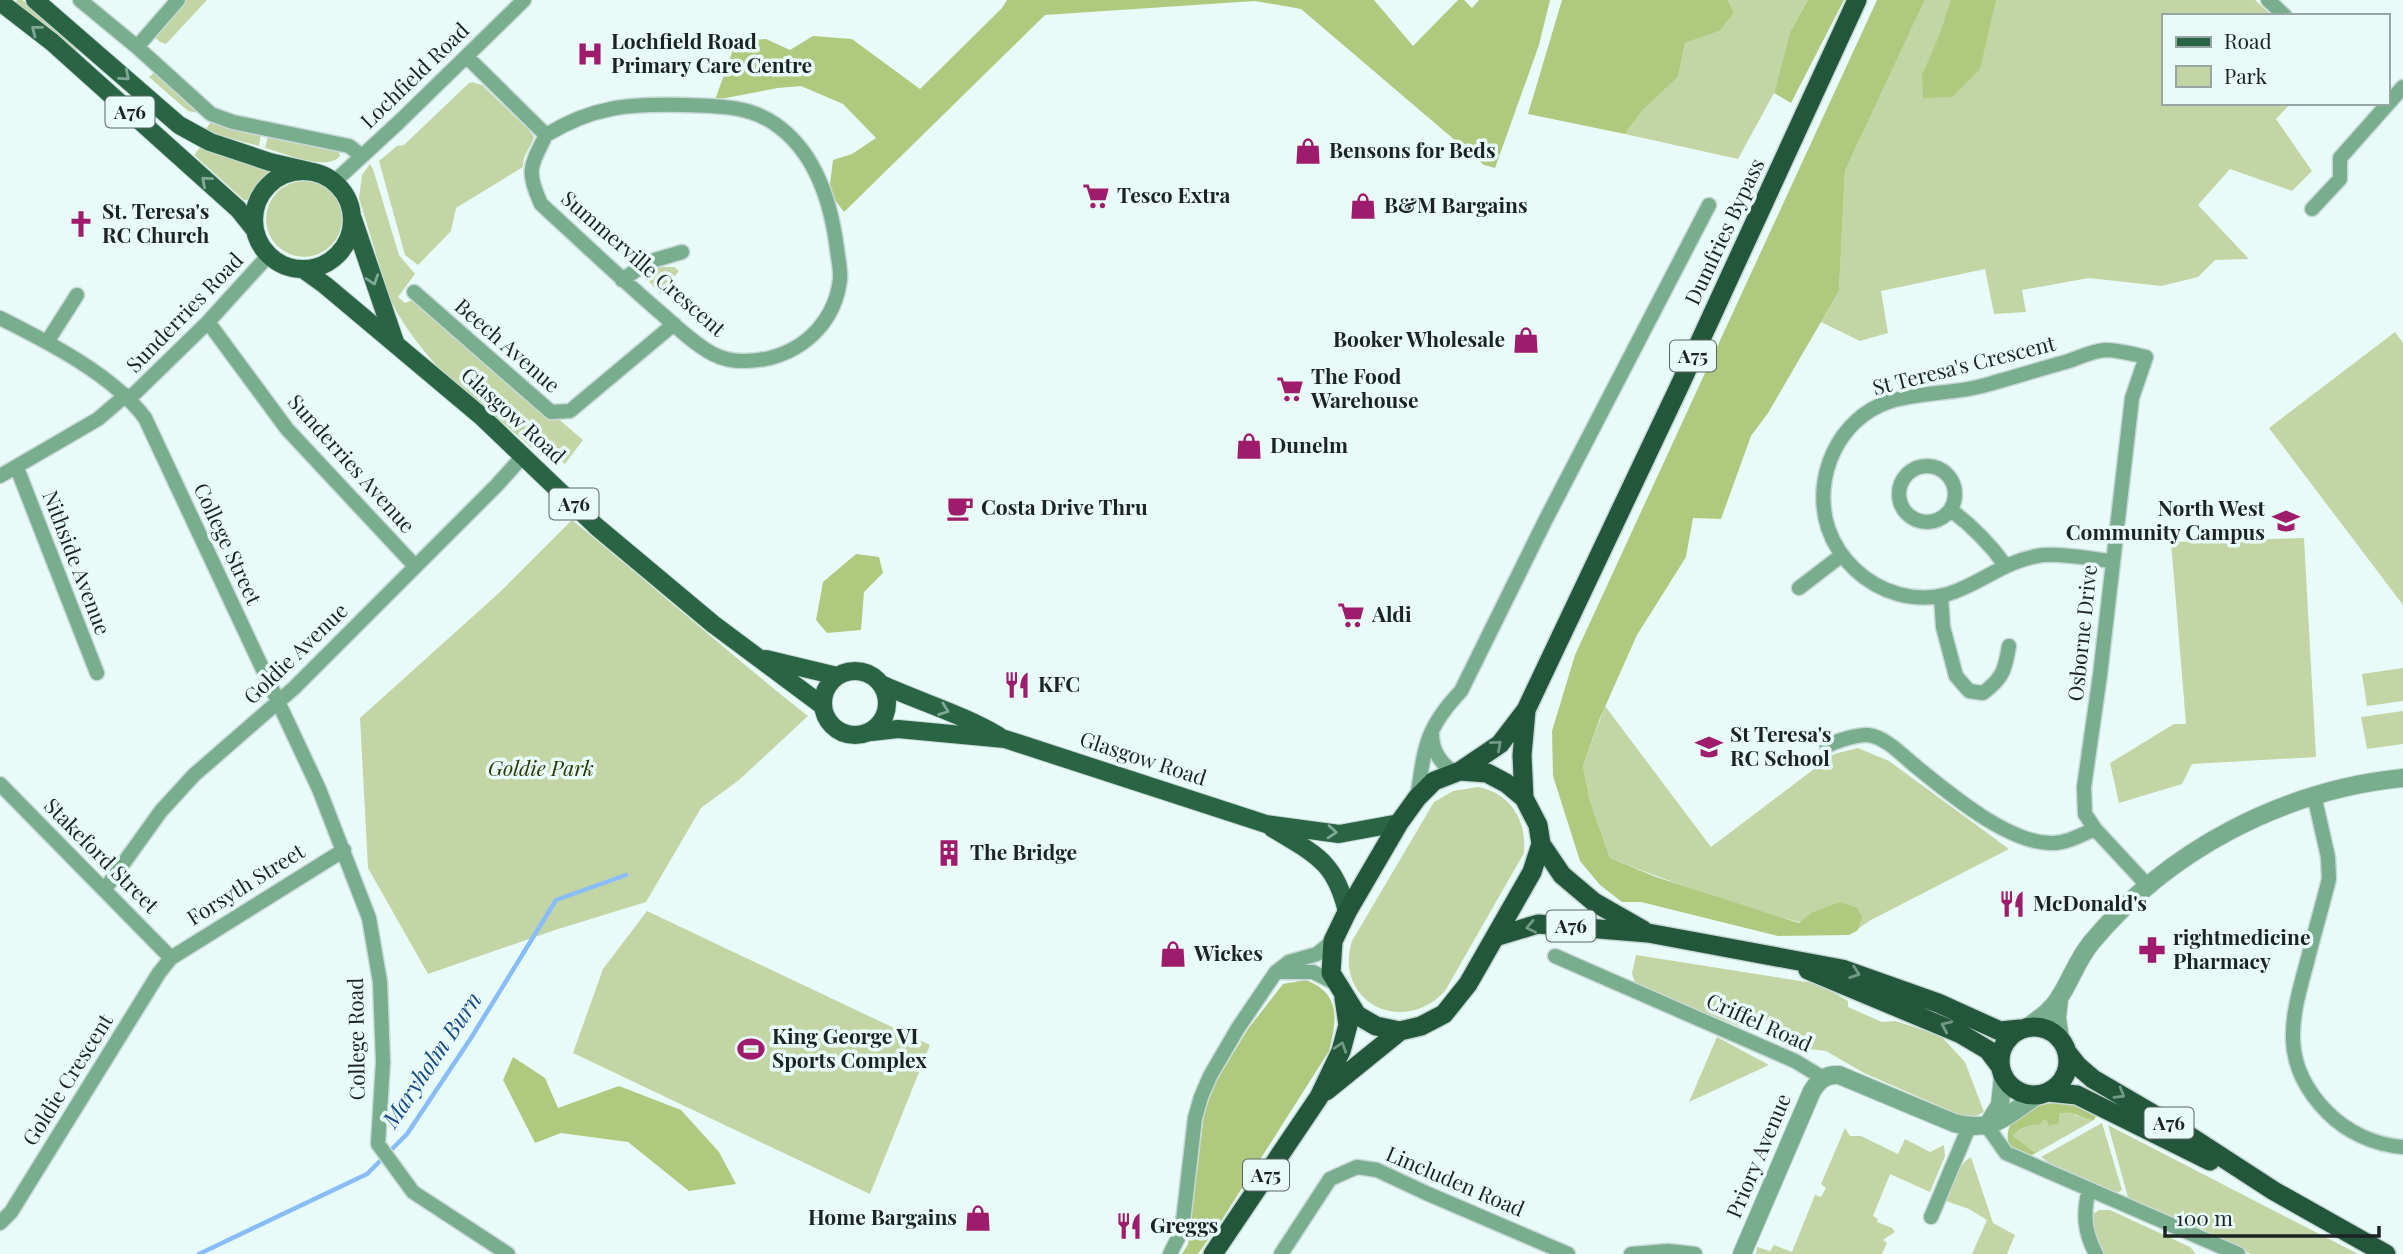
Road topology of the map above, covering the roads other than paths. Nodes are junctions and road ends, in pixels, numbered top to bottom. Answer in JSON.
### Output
{"nodes":[{"id":1,"x":36,"y":0,"type":"edge"},
{"id":2,"x":80,"y":0,"type":"edge"},
{"id":3,"x":178,"y":0,"type":"edge"},
{"id":4,"x":524,"y":0,"type":"edge"},
{"id":5,"x":1857,"y":0,"type":"edge"},
{"id":6,"x":2268,"y":0,"type":"edge"},
{"id":7,"x":0,"y":2,"type":"edge"},
{"id":8,"x":2283,"y":14,"type":"edge"},
{"id":9,"x":137,"y":47,"type":"junction"},
{"id":10,"x":467,"y":57,"type":"junction"},
{"id":11,"x":2403,"y":87,"type":"edge"},
{"id":12,"x":2389,"y":99,"type":"edge"},
{"id":13,"x":2382,"y":105,"type":"edge"},
{"id":14,"x":546,"y":135,"type":"junction"},
{"id":15,"x":362,"y":156,"type":"junction"},
{"id":16,"x":309,"y":171,"type":"junction"},
{"id":17,"x":334,"y":182,"type":"junction"},
{"id":18,"x":1709,"y":205,"type":"dead end"},
{"id":19,"x":2312,"y":209,"type":"dead end"},
{"id":20,"x":352,"y":216,"type":"junction"},
{"id":21,"x":254,"y":229,"type":"junction"},
{"id":22,"x":682,"y":253,"type":"dead end"},
{"id":23,"x":268,"y":256,"type":"junction"},
{"id":24,"x":304,"y":270,"type":"junction"},
{"id":25,"x":622,"y":280,"type":"junction"},
{"id":26,"x":414,"y":292,"type":"dead end"},
{"id":27,"x":77,"y":295,"type":"dead end"},
{"id":28,"x":0,"y":318,"type":"edge"},
{"id":29,"x":208,"y":321,"type":"junction"},
{"id":30,"x":674,"y":324,"type":"junction"},
{"id":31,"x":47,"y":342,"type":"junction"},
{"id":32,"x":396,"y":343,"type":"junction"},
{"id":33,"x":2146,"y":357,"type":"joint"},
{"id":34,"x":128,"y":396,"type":"junction"},
{"id":35,"x":524,"y":454,"type":"junction"},
{"id":36,"x":17,"y":467,"type":"junction"},
{"id":37,"x":0,"y":476,"type":"edge"},
{"id":38,"x":1951,"y":510,"type":"junction"},
{"id":39,"x":1842,"y":555,"type":"junction"},
{"id":40,"x":2112,"y":561,"type":"junction"},
{"id":41,"x":2005,"y":565,"type":"junction"},
{"id":42,"x":415,"y":566,"type":"junction"},
{"id":43,"x":1799,"y":588,"type":"dead end"},
{"id":44,"x":1941,"y":596,"type":"junction"},
{"id":45,"x":2009,"y":646,"type":"dead end"},
{"id":46,"x":759,"y":657,"type":"junction"},
{"id":47,"x":97,"y":673,"type":"dead end"},
{"id":48,"x":837,"y":676,"type":"junction"},
{"id":49,"x":881,"y":684,"type":"junction"},
{"id":50,"x":277,"y":702,"type":"junction"},
{"id":51,"x":823,"y":706,"type":"junction"},
{"id":52,"x":1526,"y":710,"type":"junction"},
{"id":53,"x":1432,"y":729,"type":"junction"},
{"id":54,"x":871,"y":732,"type":"junction"},
{"id":55,"x":1005,"y":739,"type":"junction"},
{"id":56,"x":1828,"y":746,"type":"dead end"},
{"id":57,"x":1457,"y":772,"type":"junction"},
{"id":58,"x":2403,"y":779,"type":"edge"},
{"id":59,"x":0,"y":784,"type":"edge"},
{"id":60,"x":2314,"y":795,"type":"junction"},
{"id":61,"x":1417,"y":798,"type":"junction"},
{"id":62,"x":1524,"y":798,"type":"junction"},
{"id":63,"x":1266,"y":824,"type":"junction"},
{"id":64,"x":1399,"y":824,"type":"junction"},
{"id":65,"x":2095,"y":829,"type":"junction"},
{"id":66,"x":1541,"y":844,"type":"junction"},
{"id":67,"x":344,"y":850,"type":"junction"},
{"id":68,"x":2148,"y":886,"type":"junction"},
{"id":69,"x":104,"y":889,"type":"junction"},
{"id":70,"x":1347,"y":912,"type":"junction"},
{"id":71,"x":1648,"y":933,"type":"junction"},
{"id":72,"x":1495,"y":937,"type":"junction"},
{"id":73,"x":1334,"y":941,"type":"junction"},
{"id":74,"x":1555,"y":956,"type":"dead end"},
{"id":75,"x":171,"y":958,"type":"junction"},
{"id":76,"x":1788,"y":960,"type":"junction"},
{"id":77,"x":1276,"y":972,"type":"junction"},
{"id":78,"x":1340,"y":989,"type":"junction"},
{"id":79,"x":2059,"y":999,"type":"junction"},
{"id":80,"x":2024,"y":1028,"type":"junction"},
{"id":81,"x":1399,"y":1031,"type":"junction"},
{"id":82,"x":2064,"y":1045,"type":"junction"},
{"id":83,"x":2001,"y":1071,"type":"junction"},
{"id":84,"x":1823,"y":1078,"type":"junction"},
{"id":85,"x":2043,"y":1094,"type":"junction"},
{"id":86,"x":1320,"y":1097,"type":"junction"},
{"id":87,"x":1987,"y":1126,"type":"junction"},
{"id":88,"x":1969,"y":1127,"type":"junction"},
{"id":89,"x":2403,"y":1147,"type":"edge"},
{"id":90,"x":2089,"y":1189,"type":"junction"},
{"id":91,"x":2274,"y":1191,"type":"junction"},
{"id":92,"x":1931,"y":1217,"type":"dead end"},
{"id":93,"x":0,"y":1223,"type":"edge"},
{"id":94,"x":2215,"y":1250,"type":"edge"},
{"id":95,"x":508,"y":1254,"type":"edge"},
{"id":96,"x":1170,"y":1254,"type":"edge"},
{"id":97,"x":1213,"y":1254,"type":"edge"},
{"id":98,"x":1281,"y":1254,"type":"edge"},
{"id":99,"x":1568,"y":1254,"type":"edge"},
{"id":100,"x":1631,"y":1254,"type":"edge"},
{"id":101,"x":1695,"y":1254,"type":"edge"},
{"id":102,"x":1742,"y":1254,"type":"edge"},
{"id":103,"x":2096,"y":1254,"type":"edge"},
{"id":104,"x":2238,"y":1254,"type":"edge"},
{"id":105,"x":2386,"y":1254,"type":"edge"}],
"edges":[{"from":1,"to":16,"type":"main road","number":"A76","one_way":true},
{"from":2,"to":9,"type":"street"},
{"from":3,"to":9,"type":"street"},
{"from":4,"to":10,"type":"street","name":"Lochfield Road"},
{"from":5,"to":52,"type":"highway","name":"Dumfries Bypass","number":"A75"},
{"from":6,"to":8,"type":"street"},
{"from":21,"to":7,"type":"main road","number":"A76","one_way":true},
{"from":9,"to":15,"type":"street"},
{"from":10,"to":14,"type":"street"},
{"from":10,"to":15,"type":"street","name":"Lochfield Road"},
{"from":11,"to":12,"type":"street"},
{"from":13,"to":19,"type":"street"},
{"from":14,"to":25,"type":"street","name":"Summerville Crescent"},
{"from":14,"to":30,"type":"street","name":"Summerville Crescent"},
{"from":15,"to":17,"type":"street","name":"Lochfield Road"},
{"from":16,"to":17,"type":"main road","number":"A76"},
{"from":16,"to":21,"type":"main road"},
{"from":17,"to":20,"type":"main road","number":"A76"},
{"from":18,"to":53,"type":"street"},
{"from":20,"to":24,"type":"main road"},
{"from":20,"to":32,"type":"main road","name":"Glasgow Road","number":"A76","one_way":true},
{"from":21,"to":23,"type":"main road","number":"A76"},
{"from":22,"to":25,"type":"street"},
{"from":23,"to":24,"type":"main road","number":"A76"},
{"from":23,"to":29,"type":"street","name":"Sunderries Road"},
{"from":24,"to":32,"type":"main road","name":"Glasgow Road","number":"A76"},
{"from":25,"to":30,"type":"street","name":"Summerville Crescent"},
{"from":26,"to":30,"type":"street","name":"Beech Avenue"},
{"from":27,"to":31,"type":"street"},
{"from":28,"to":31,"type":"street","name":"College Street"},
{"from":29,"to":34,"type":"street","name":"Sunderries Road"},
{"from":29,"to":42,"type":"street","name":"Sunderries Avenue"},
{"from":31,"to":34,"type":"street","name":"College Street"},
{"from":32,"to":35,"type":"main road","name":"Glasgow Road","number":"A76"},
{"from":33,"to":39,"type":"street","name":"St Teresa's Crescent"},
{"from":33,"to":40,"type":"street","name":"Osborne Drive"},
{"from":34,"to":36,"type":"street","name":"Sunderries Road"},
{"from":34,"to":50,"type":"street","name":"College Street"},
{"from":35,"to":42,"type":"street","name":"Goldie Avenue"},
{"from":35,"to":46,"type":"main road","name":"Glasgow Road","number":"A76"},
{"from":36,"to":37,"type":"street","name":"Sunderries Road"},
{"from":36,"to":47,"type":"street","name":"Nithside Avenue"},
{"from":38,"to":38,"type":"street"},
{"from":38,"to":41,"type":"street"},
{"from":39,"to":43,"type":"street"},
{"from":39,"to":44,"type":"street","name":"St Teresa's Crescent"},
{"from":40,"to":41,"type":"street","name":"St Teresa's Crescent"},
{"from":40,"to":65,"type":"street","name":"Osborne Drive"},
{"from":41,"to":44,"type":"street","name":"St Teresa's Crescent"},
{"from":42,"to":50,"type":"street","name":"Goldie Avenue"},
{"from":44,"to":45,"type":"street"},
{"from":46,"to":48,"type":"main road","name":"Glasgow Road","number":"A76"},
{"from":46,"to":51,"type":"main road","name":"Glasgow Road","number":"A76"},
{"from":48,"to":49,"type":"main road","number":"A76"},
{"from":48,"to":51,"type":"main road"},
{"from":49,"to":54,"type":"main road"},
{"from":49,"to":55,"type":"main road","name":"Glasgow Road","number":"A76","one_way":true},
{"from":50,"to":67,"type":"street","name":"College Street"},
{"from":50,"to":69,"type":"street","name":"Goldie Avenue"},
{"from":51,"to":54,"type":"main road","number":"A76"},
{"from":57,"to":52,"type":"highway","name":"Dumfries Bypass","number":"A75","one_way":true},
{"from":52,"to":62,"type":"highway","name":"Dumfries Bypass","number":"A75"},
{"from":53,"to":57,"type":"street"},
{"from":53,"to":61,"type":"street"},
{"from":54,"to":55,"type":"main road","name":"Glasgow Road","number":"A76"},
{"from":55,"to":63,"type":"main road","name":"Glasgow Road","number":"A76"},
{"from":56,"to":65,"type":"street"},
{"from":57,"to":61,"type":"highway","number":"A75"},
{"from":57,"to":62,"type":"highway","number":"A75"},
{"from":58,"to":60,"type":"street"},
{"from":59,"to":69,"type":"street","name":"Stakeford Street"},
{"from":60,"to":68,"type":"street"},
{"from":60,"to":89,"type":"street"},
{"from":61,"to":64,"type":"highway","number":"A75"},
{"from":62,"to":66,"type":"highway","number":"A75"},
{"from":63,"to":64,"type":"main road","name":"Glasgow Road","number":"A76","one_way":true},
{"from":63,"to":70,"type":"main road","name":"Glasgow Road","number":"A76"},
{"from":64,"to":70,"type":"highway","number":"A75"},
{"from":65,"to":68,"type":"street","name":"Osborne Drive"},
{"from":66,"to":71,"type":"highway","number":"A76"},
{"from":66,"to":72,"type":"highway","number":"A75"},
{"from":67,"to":75,"type":"street","name":"Forsyth Street"},
{"from":67,"to":95,"type":"street","name":"College Road"},
{"from":68,"to":79,"type":"street"},
{"from":69,"to":75,"type":"street","name":"Stakeford Street"},
{"from":70,"to":73,"type":"highway","number":"A75"},
{"from":71,"to":72,"type":"highway","number":"A76","one_way":true},
{"from":71,"to":76,"type":"highway","number":"A76"},
{"from":72,"to":81,"type":"highway","number":"A75"},
{"from":73,"to":77,"type":"street"},
{"from":73,"to":78,"type":"highway","number":"A75"},
{"from":74,"to":84,"type":"street","name":"Criffel Road"},
{"from":75,"to":93,"type":"street","name":"Goldie Crescent"},
{"from":76,"to":80,"type":"highway","number":"A76","one_way":true},
{"from":83,"to":76,"type":"highway","number":"A76","one_way":true},
{"from":77,"to":78,"type":"street"},
{"from":77,"to":96,"type":"street"},
{"from":78,"to":81,"type":"highway"},
{"from":86,"to":78,"type":"highway","number":"A75","one_way":true},
{"from":79,"to":80,"type":"street"},
{"from":79,"to":82,"type":"street"},
{"from":80,"to":82,"type":"highway","number":"A76"},
{"from":80,"to":83,"type":"highway"},
{"from":81,"to":86,"type":"highway","number":"A75"},
{"from":82,"to":85,"type":"highway"},
{"from":82,"to":91,"type":"highway","number":"A76","one_way":true},
{"from":83,"to":85,"type":"highway","number":"A76"},
{"from":83,"to":87,"type":"street"},
{"from":84,"to":88,"type":"street","name":"Criffel Road"},
{"from":84,"to":102,"type":"street","name":"Priory Avenue"},
{"from":85,"to":87,"type":"street","name":"Criffel Road"},
{"from":85,"to":91,"type":"highway","number":"A76"},
{"from":86,"to":97,"type":"highway","number":"A75"},
{"from":87,"to":88,"type":"street","name":"Criffel Road"},
{"from":87,"to":90,"type":"street"},
{"from":88,"to":92,"type":"street"},
{"from":90,"to":94,"type":"street"},
{"from":90,"to":103,"type":"street"},
{"from":91,"to":105,"type":"highway","number":"A76"},
{"from":94,"to":104,"type":"street"},
{"from":98,"to":99,"type":"street","name":"Lincluden Road"},
{"from":100,"to":101,"type":"street"}]}
